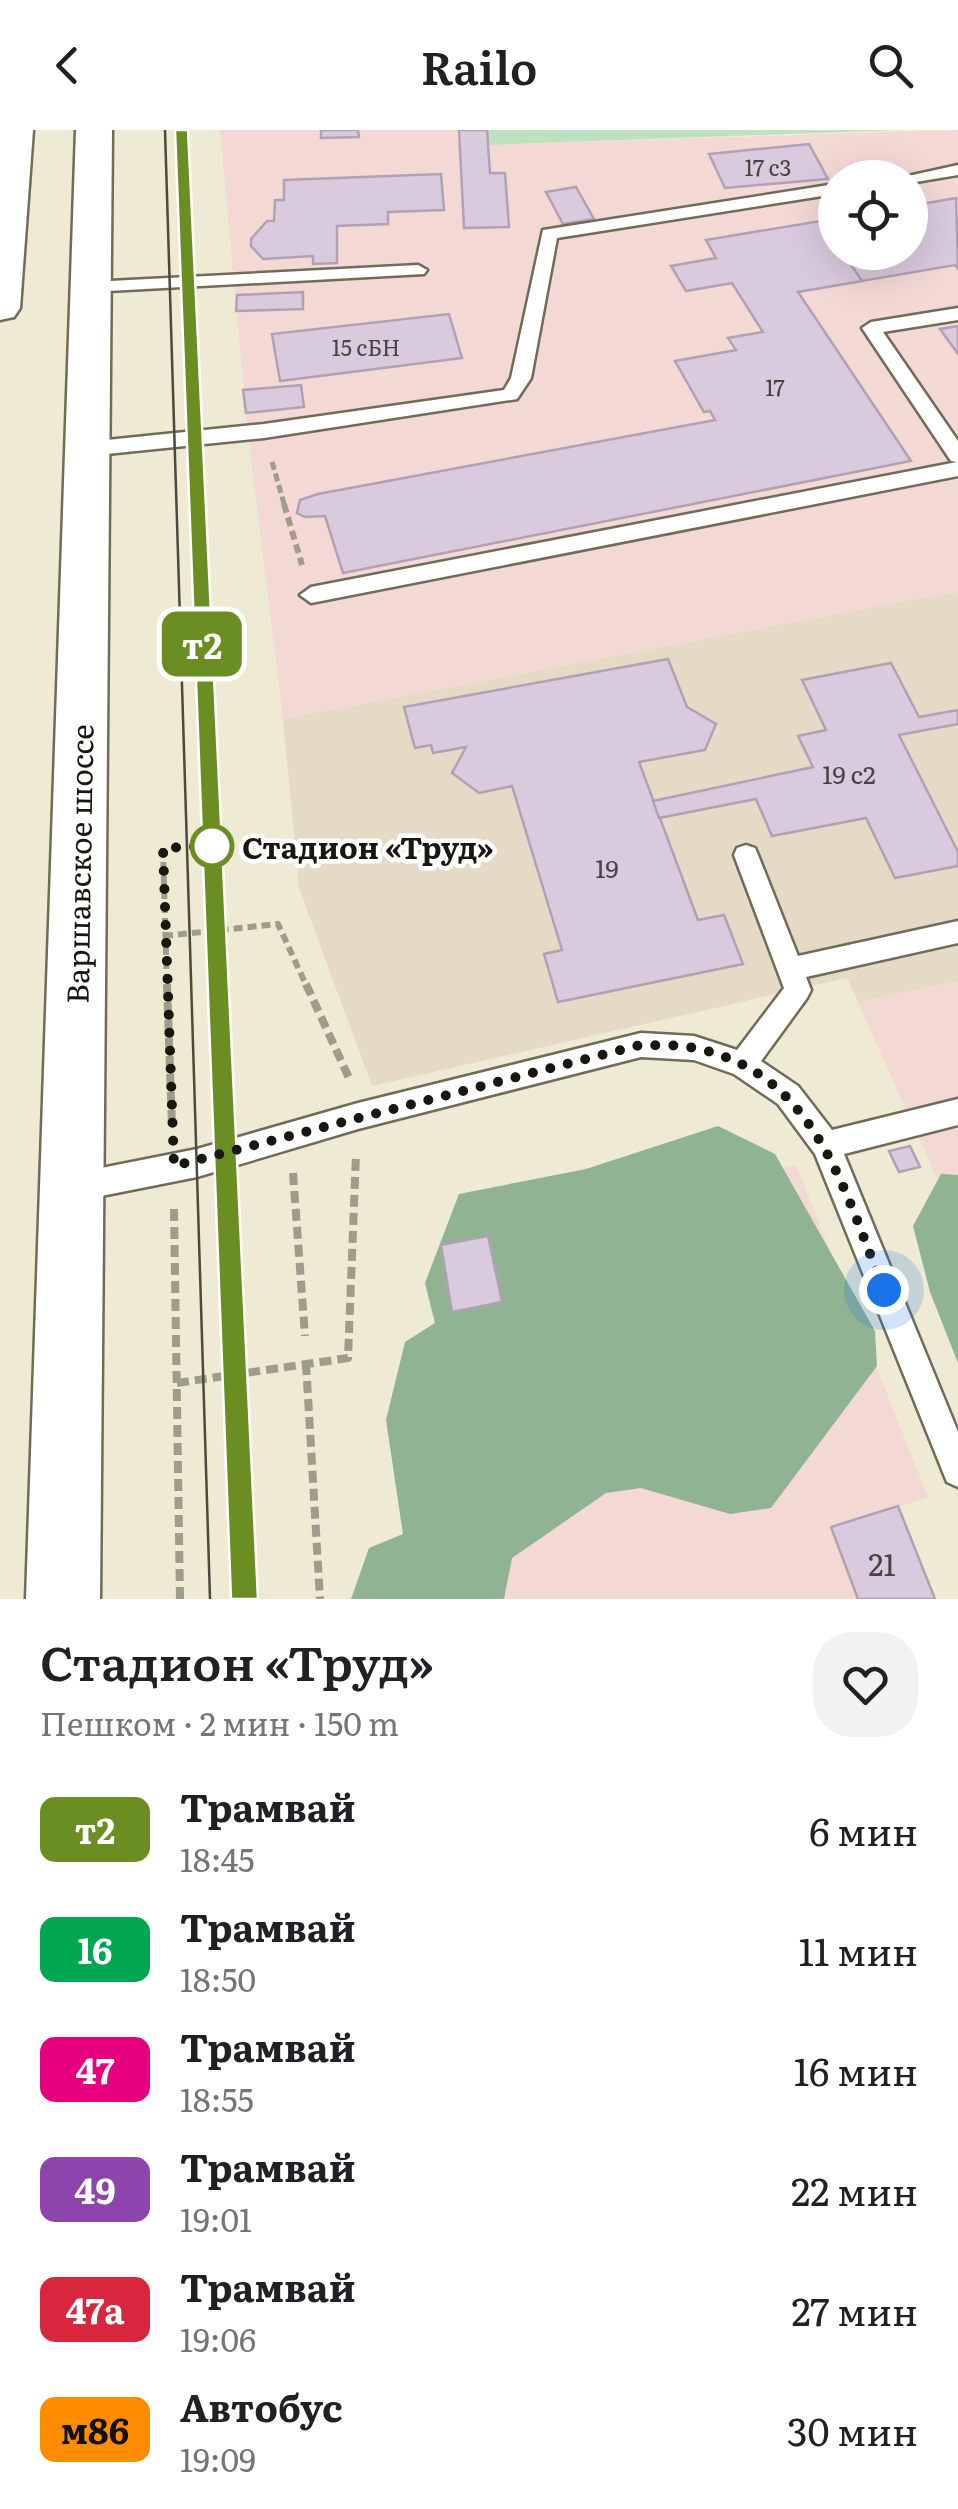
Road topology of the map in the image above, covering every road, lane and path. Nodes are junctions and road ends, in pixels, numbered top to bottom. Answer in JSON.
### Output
{"nodes":[{"id":1,"x":15,"y":130,"type":"edge"},
{"id":2,"x":94,"y":130,"type":"edge"},
{"id":3,"x":958,"y":170,"type":"edge"},
{"id":4,"x":928,"y":175,"type":"edge"},
{"id":5,"x":818,"y":192,"type":"edge"},
{"id":6,"x":2,"y":266,"type":"edge"},
{"id":7,"x":418,"y":270,"type":"dead end"},
{"id":8,"x":90,"y":287,"type":"junction"},
{"id":9,"x":0,"y":308,"type":"edge"},
{"id":10,"x":958,"y":314,"type":"edge"},
{"id":11,"x":264,"y":432,"type":"junction"},
{"id":12,"x":86,"y":449,"type":"junction"},
{"id":13,"x":958,"y":456,"type":"edge"},
{"id":14,"x":958,"y":469,"type":"edge"},
{"id":15,"x":310,"y":595,"type":"joint"},
{"id":16,"x":163,"y":848,"type":"dead end"},
{"id":17,"x":746,"y":856,"type":"dead end"},
{"id":18,"x":958,"y":932,"type":"edge"},
{"id":19,"x":792,"y":968,"type":"junction"},
{"id":20,"x":742,"y":1064,"type":"junction"},
{"id":21,"x":958,"y":1112,"type":"edge"},
{"id":22,"x":826,"y":1145,"type":"junction"},
{"id":23,"x":174,"y":1166,"type":"junction"},
{"id":24,"x":292,"y":1168,"type":"dead end"},
{"id":25,"x":70,"y":1188,"type":"junction"},
{"id":26,"x":305,"y":1336,"type":"dead end"},
{"id":27,"x":177,"y":1382,"type":"junction"},
{"id":28,"x":958,"y":1471,"type":"edge"},
{"id":29,"x":62,"y":1599,"type":"edge"},
{"id":30,"x":180,"y":1599,"type":"edge"},
{"id":31,"x":320,"y":1599,"type":"edge"}],
"edges":[{"from":1,"to":6,"type":"main road"},
{"from":2,"to":8,"type":"main road","name":"Варшавское шоссе"},
{"from":3,"to":4,"type":"lane"},
{"from":5,"to":11,"type":"lane"},
{"from":6,"to":9,"type":"main road"},
{"from":7,"to":8,"type":"lane"},
{"from":8,"to":12,"type":"main road","name":"Варшавское шоссе"},
{"from":10,"to":13,"type":"lane"},
{"from":11,"to":12,"type":"lane"},
{"from":11,"to":15,"type":"path"},
{"from":12,"to":25,"type":"main road","name":"Варшавское шоссе"},
{"from":14,"to":15,"type":"lane"},
{"from":16,"to":23,"type":"path"},
{"from":17,"to":19,"type":"lane"},
{"from":18,"to":19,"type":"lane"},
{"from":19,"to":20,"type":"lane"},
{"from":20,"to":22,"type":"lane"},
{"from":20,"to":23,"type":"lane"},
{"from":21,"to":22,"type":"lane"},
{"from":22,"to":28,"type":"lane"},
{"from":23,"to":25,"type":"lane"},
{"from":23,"to":27,"type":"path"},
{"from":24,"to":26,"type":"path"},
{"from":25,"to":29,"type":"main road","name":"Варшавское шоссе"},
{"from":27,"to":30,"type":"path"},
{"from":27,"to":31,"type":"path"}]}
